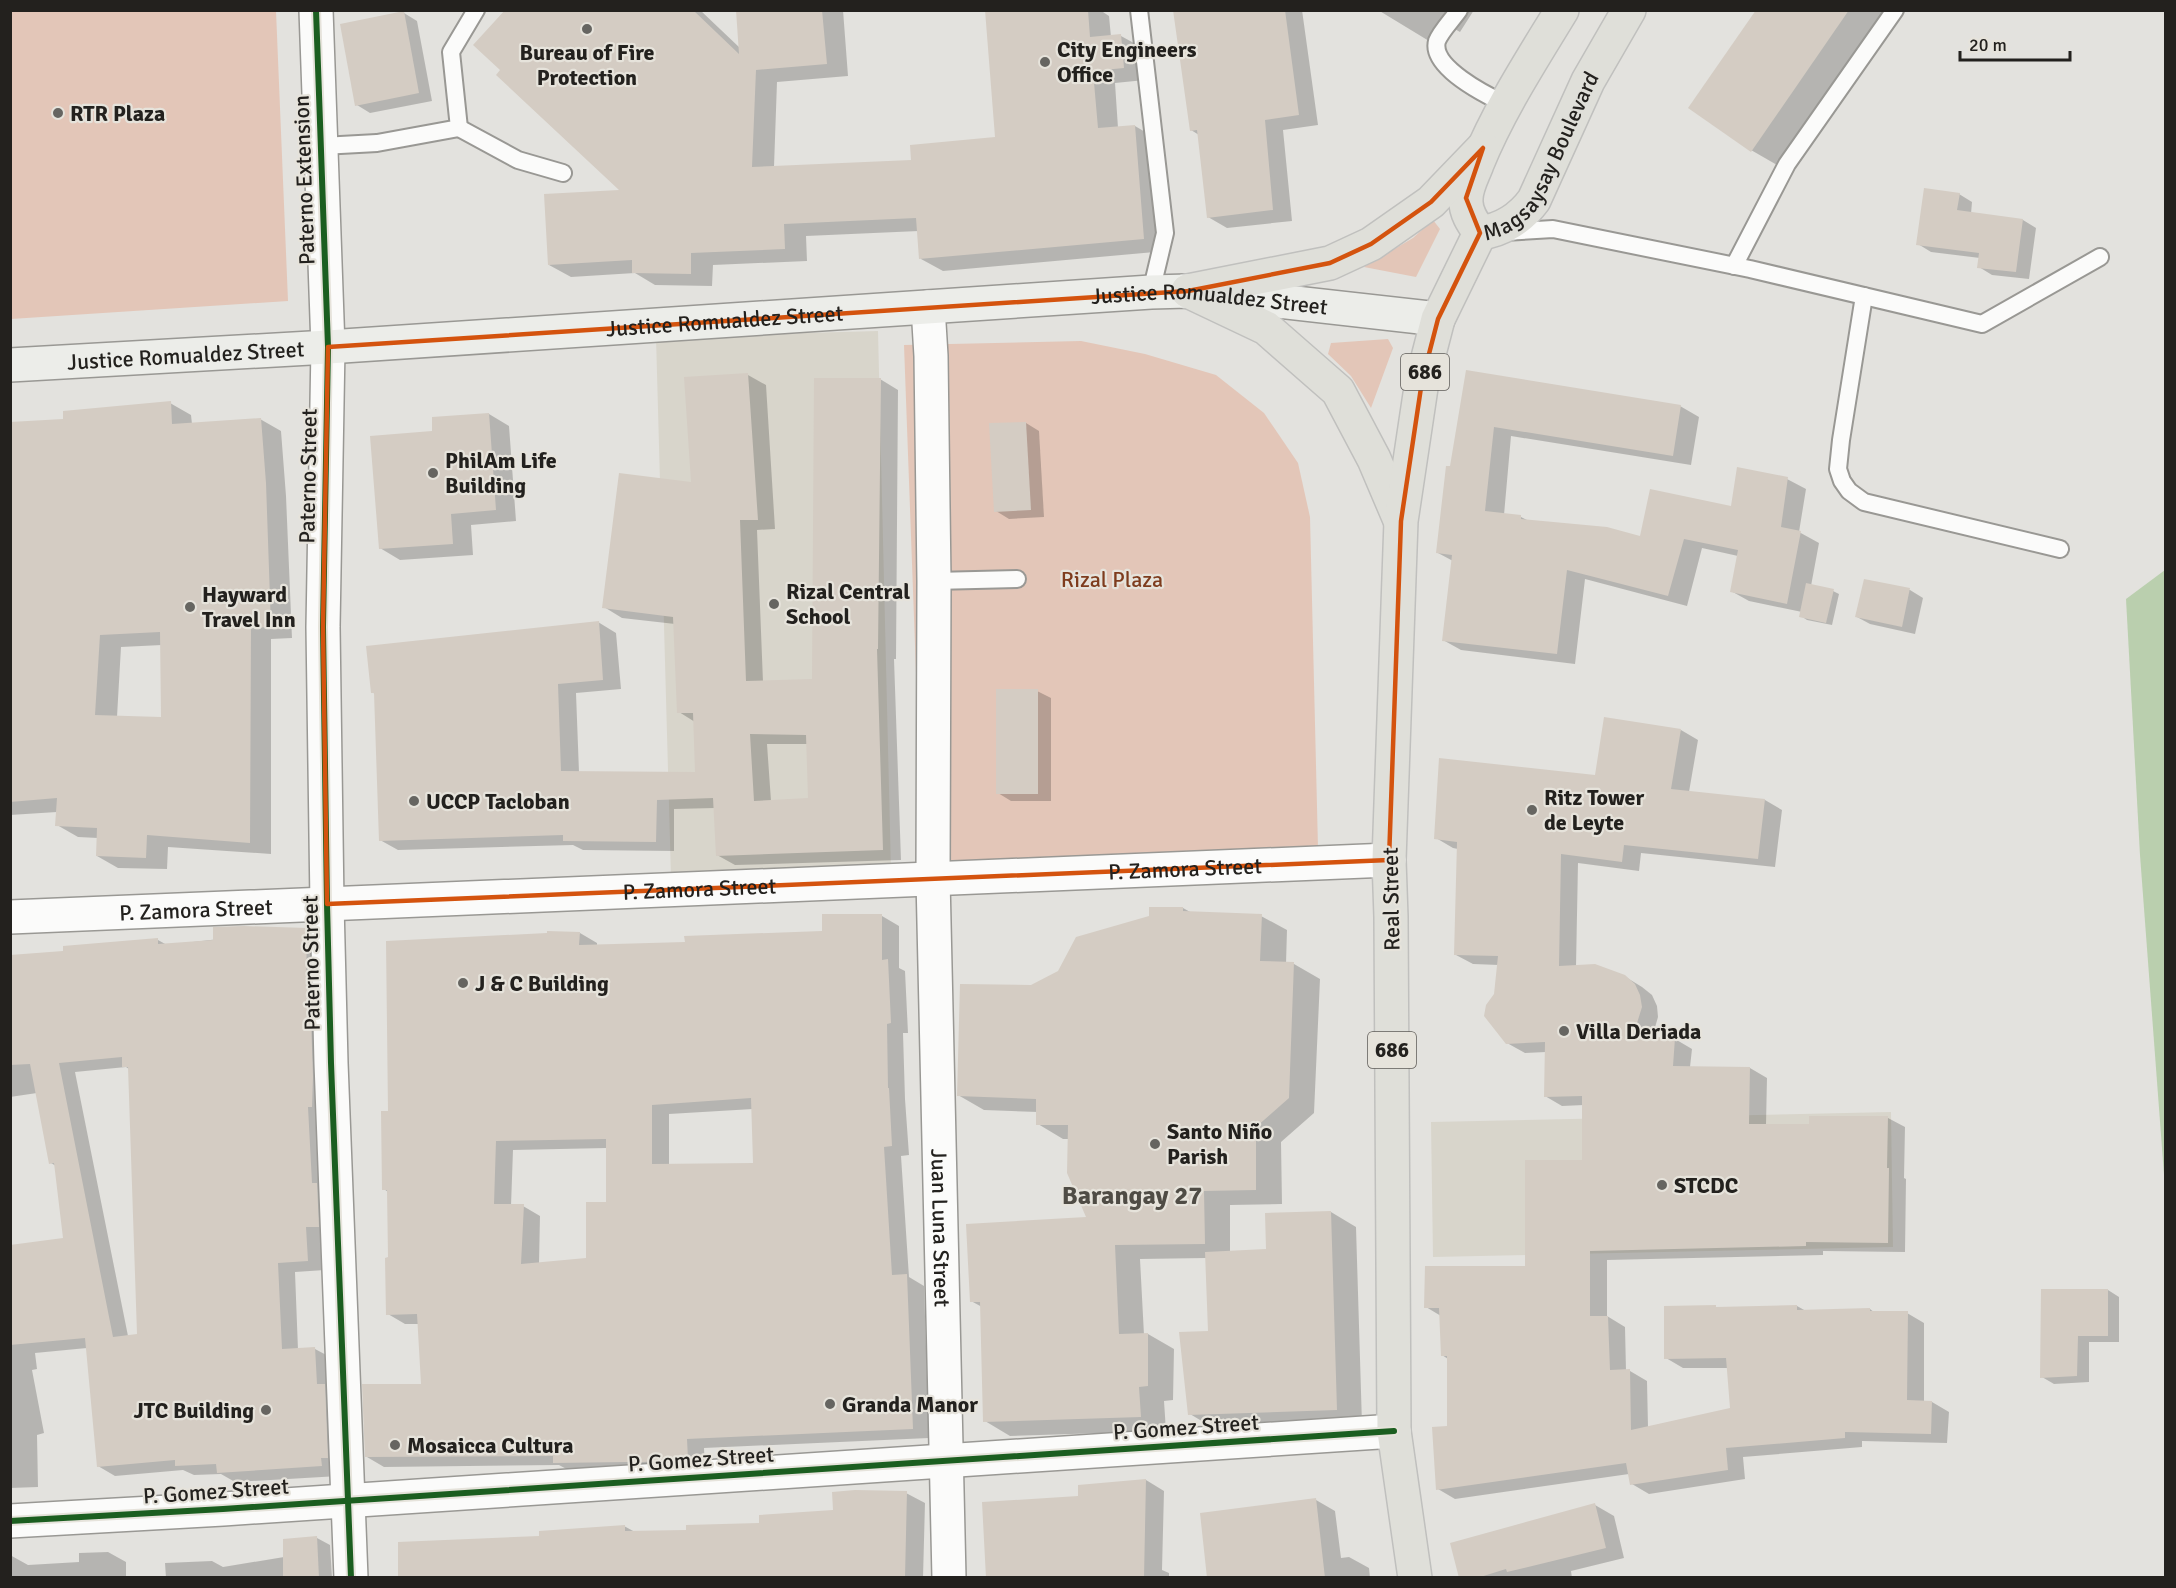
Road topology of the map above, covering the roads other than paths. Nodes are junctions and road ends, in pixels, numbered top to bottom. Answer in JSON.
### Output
{"nodes":[{"id":1,"x":316,"y":10,"type":"edge"},
{"id":2,"x":476,"y":10,"type":"edge"},
{"id":3,"x":1139,"y":10,"type":"edge"},
{"id":4,"x":1459,"y":10,"type":"edge"},
{"id":5,"x":1562,"y":10,"type":"edge"},
{"id":6,"x":1629,"y":10,"type":"edge"},
{"id":7,"x":1895,"y":10,"type":"edge"},
{"id":8,"x":1505,"y":104,"type":"junction"},
{"id":9,"x":459,"y":128,"type":"junction"},
{"id":10,"x":322,"y":146,"type":"junction"},
{"id":11,"x":1483,"y":148,"type":"junction"},
{"id":12,"x":563,"y":173,"type":"dead end"},
{"id":13,"x":1480,"y":233,"type":"junction"},
{"id":14,"x":2100,"y":257,"type":"dead end"},
{"id":15,"x":1734,"y":266,"type":"junction"},
{"id":16,"x":1188,"y":291,"type":"junction"},
{"id":17,"x":1151,"y":292,"type":"junction"},
{"id":18,"x":1864,"y":296,"type":"junction"},
{"id":19,"x":928,"y":307,"type":"junction"},
{"id":20,"x":1438,"y":318,"type":"junction"},
{"id":21,"x":328,"y":347,"type":"junction"},
{"id":22,"x":10,"y":365,"type":"edge"},
{"id":23,"x":1401,"y":521,"type":"junction"},
{"id":24,"x":2060,"y":549,"type":"dead end"},
{"id":25,"x":1017,"y":579,"type":"dead end"},
{"id":26,"x":934,"y":581,"type":"junction"},
{"id":27,"x":1389,"y":860,"type":"junction"},
{"id":28,"x":933,"y":879,"type":"junction"},
{"id":29,"x":327,"y":904,"type":"junction"},
{"id":30,"x":10,"y":917,"type":"edge"},
{"id":31,"x":1394,"y":1431,"type":"junction"},
{"id":32,"x":946,"y":1461,"type":"junction"},
{"id":33,"x":349,"y":1500,"type":"junction"},
{"id":34,"x":10,"y":1521,"type":"edge"},
{"id":35,"x":351,"y":1578,"type":"edge"},
{"id":36,"x":949,"y":1578,"type":"edge"},
{"id":37,"x":1415,"y":1578,"type":"edge"}],
"edges":[{"from":1,"to":10,"type":"street","name":"Paterno Extension"},
{"from":2,"to":9,"type":"lane"},
{"from":3,"to":17,"type":"lane"},
{"from":4,"to":8,"type":"lane"},
{"from":5,"to":8,"type":"main road","name":"Magsaysay Boulevard"},
{"from":6,"to":13,"type":"main road","name":"Magsaysay Boulevard"},
{"from":7,"to":15,"type":"lane"},
{"from":8,"to":11,"type":"main road","name":"Magsaysay Boulevard"},
{"from":9,"to":10,"type":"lane"},
{"from":9,"to":12,"type":"lane"},
{"from":10,"to":21,"type":"street","name":"Paterno Extension"},
{"from":11,"to":13,"type":"main road","name":"Magsaysay Boulevard"},
{"from":11,"to":16,"type":"main road"},
{"from":13,"to":15,"type":"lane"},
{"from":13,"to":20,"type":"main road","name":"Real Street","number":"686"},
{"from":14,"to":18,"type":"lane"},
{"from":15,"to":18,"type":"lane"},
{"from":16,"to":17,"type":"main road","name":"Justice Romualdez Street"},
{"from":16,"to":20,"type":"main road","name":"Justice Romualdez Street"},
{"from":16,"to":23,"type":"main road"},
{"from":17,"to":19,"type":"main road","name":"Justice Romualdez Street"},
{"from":18,"to":24,"type":"lane"},
{"from":19,"to":21,"type":"main road","name":"Justice Romualdez Street"},
{"from":19,"to":26,"type":"street","name":"Juan Luna Street"},
{"from":20,"to":23,"type":"main road","name":"Real Street","number":"686"},
{"from":21,"to":22,"type":"main road","name":"Justice Romualdez Street"},
{"from":21,"to":29,"type":"street","name":"Paterno Street"},
{"from":23,"to":27,"type":"main road","name":"Real Street","number":"686"},
{"from":25,"to":26,"type":"lane"},
{"from":26,"to":28,"type":"street","name":"Juan Luna Street"},
{"from":27,"to":28,"type":"street","name":"P. Zamora Street"},
{"from":27,"to":31,"type":"main road","name":"Real Street","number":"686"},
{"from":28,"to":29,"type":"street","name":"P. Zamora Street"},
{"from":28,"to":32,"type":"street","name":"Juan Luna Street"},
{"from":29,"to":30,"type":"street","name":"P. Zamora Street"},
{"from":29,"to":33,"type":"street","name":"Paterno Street"},
{"from":31,"to":32,"type":"street","name":"P. Gomez Street"},
{"from":31,"to":37,"type":"main road","name":"Real Street","number":"686"},
{"from":32,"to":33,"type":"street","name":"P. Gomez Street"},
{"from":32,"to":36,"type":"street","name":"Juan Luna Street"},
{"from":33,"to":34,"type":"street","name":"P. Gomez Street"},
{"from":33,"to":35,"type":"street","name":"Paterno Street"}]}
